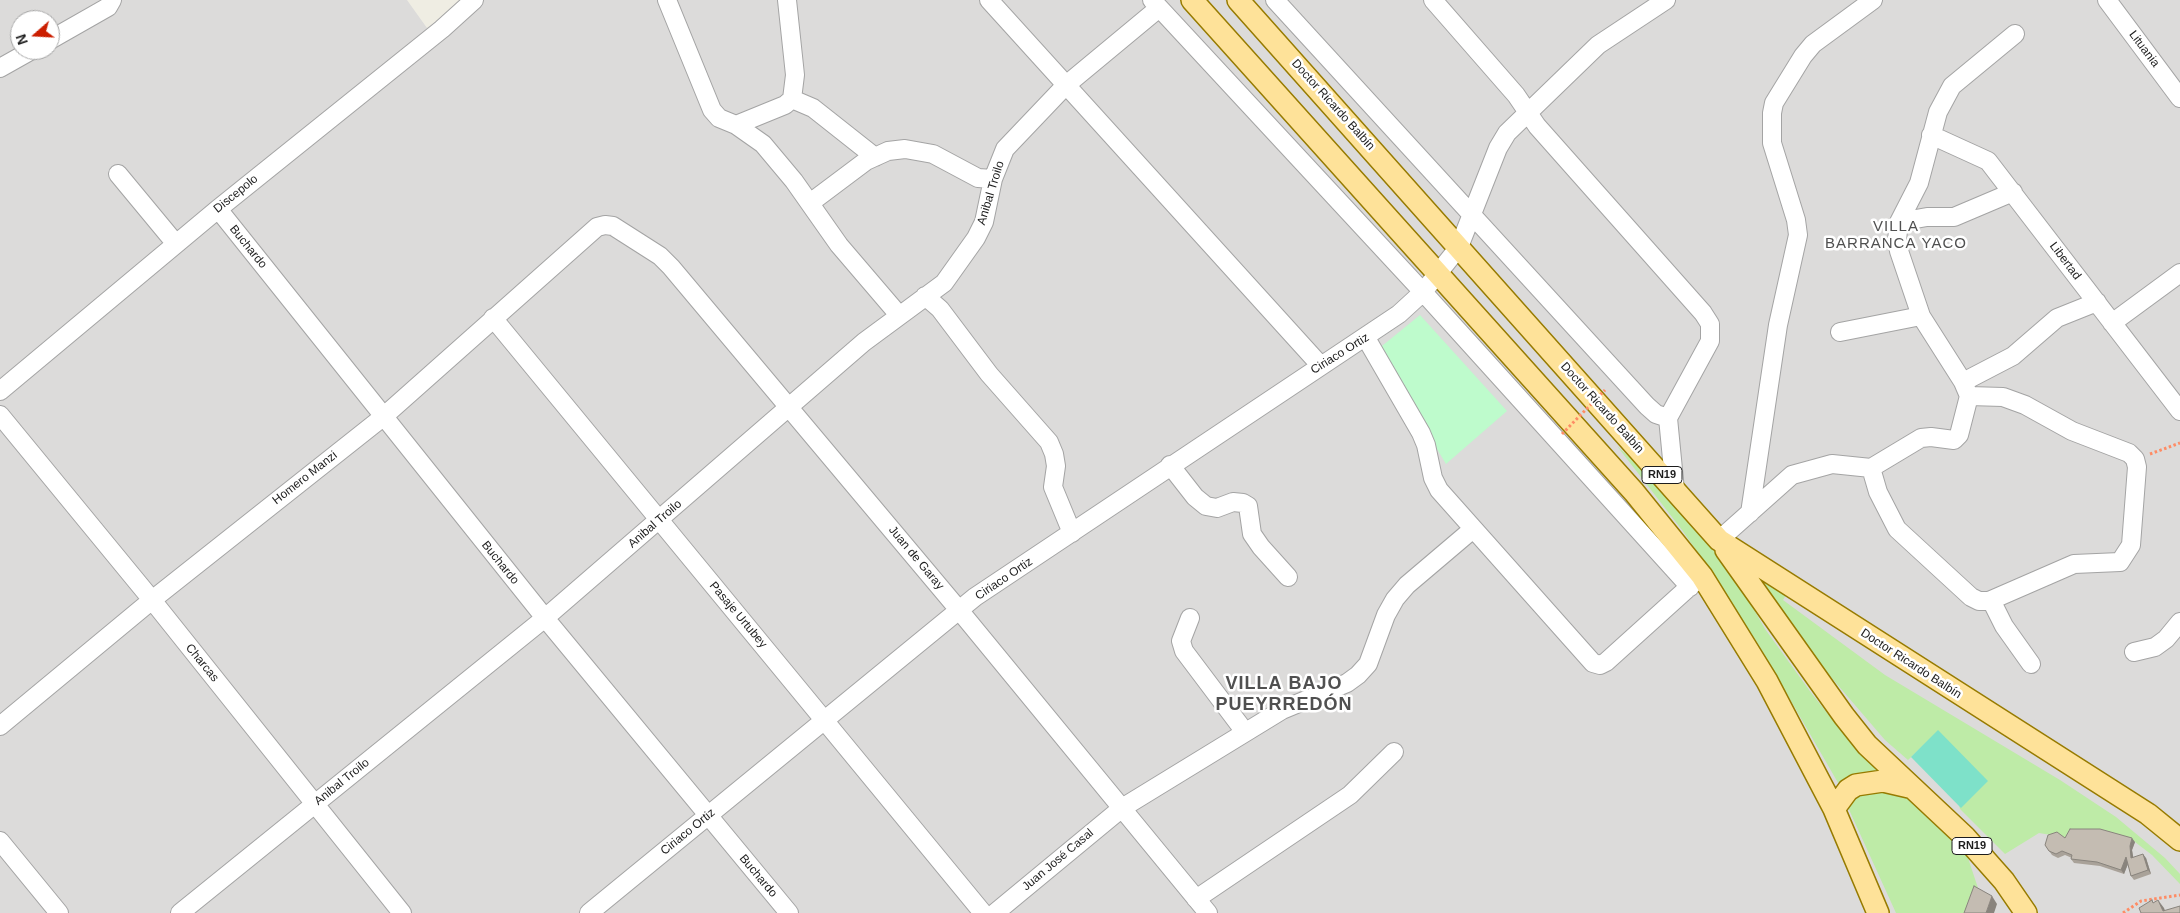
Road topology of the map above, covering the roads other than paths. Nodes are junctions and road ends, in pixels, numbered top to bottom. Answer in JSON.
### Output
{"nodes":[{"id":1,"x":112,"y":0,"type":"edge"},
{"id":2,"x":474,"y":0,"type":"edge"},
{"id":3,"x":667,"y":0,"type":"edge"},
{"id":4,"x":787,"y":0,"type":"edge"},
{"id":5,"x":989,"y":0,"type":"edge"},
{"id":6,"x":1192,"y":0,"type":"edge"},
{"id":7,"x":1238,"y":0,"type":"edge"},
{"id":8,"x":1275,"y":0,"type":"edge"},
{"id":9,"x":1666,"y":0,"type":"edge"},
{"id":10,"x":1873,"y":0,"type":"edge"},
{"id":11,"x":2107,"y":0,"type":"edge"},
{"id":12,"x":1440,"y":2,"type":"edge"},
{"id":13,"x":1155,"y":4,"type":"edge"},
{"id":14,"x":60,"y":34,"type":"edge"},
{"id":15,"x":2015,"y":34,"type":"dead end"},
{"id":16,"x":14,"y":60,"type":"edge"},
{"id":17,"x":0,"y":68,"type":"edge"},
{"id":18,"x":1065,"y":86,"type":"junction"},
{"id":19,"x":2180,"y":98,"type":"edge"},
{"id":20,"x":792,"y":99,"type":"junction"},
{"id":21,"x":1528,"y":111,"type":"junction"},
{"id":22,"x":736,"y":125,"type":"junction"},
{"id":23,"x":1932,"y":135,"type":"junction"},
{"id":24,"x":875,"y":157,"type":"junction"},
{"id":25,"x":118,"y":174,"type":"dead end"},
{"id":26,"x":993,"y":179,"type":"junction"},
{"id":27,"x":2013,"y":192,"type":"junction"},
{"id":28,"x":810,"y":203,"type":"junction"},
{"id":29,"x":218,"y":209,"type":"junction"},
{"id":30,"x":1473,"y":214,"type":"junction"},
{"id":31,"x":1899,"y":222,"type":"junction"},
{"id":32,"x":605,"y":224,"type":"joint"},
{"id":33,"x":176,"y":244,"type":"junction"},
{"id":34,"x":1459,"y":247,"type":"junction"},
{"id":35,"x":1438,"y":272,"type":"junction"},
{"id":36,"x":2180,"y":273,"type":"edge"},
{"id":37,"x":1423,"y":292,"type":"junction"},
{"id":38,"x":925,"y":296,"type":"junction"},
{"id":39,"x":2097,"y":302,"type":"junction"},
{"id":40,"x":898,"y":314,"type":"junction"},
{"id":41,"x":1921,"y":316,"type":"junction"},
{"id":42,"x":493,"y":318,"type":"junction"},
{"id":43,"x":2112,"y":323,"type":"junction"},
{"id":44,"x":1840,"y":332,"type":"dead end"},
{"id":45,"x":1366,"y":338,"type":"junction"},
{"id":46,"x":1322,"y":366,"type":"junction"},
{"id":47,"x":1966,"y":389,"type":"junction"},
{"id":48,"x":0,"y":391,"type":"edge"},
{"id":49,"x":790,"y":408,"type":"junction"},
{"id":50,"x":2180,"y":412,"type":"edge"},
{"id":51,"x":0,"y":414,"type":"edge"},
{"id":52,"x":383,"y":416,"type":"junction"},
{"id":53,"x":1668,"y":418,"type":"junction"},
{"id":54,"x":1170,"y":465,"type":"junction"},
{"id":55,"x":1871,"y":468,"type":"junction"},
{"id":56,"x":1675,"y":490,"type":"junction"},
{"id":57,"x":1750,"y":513,"type":"junction"},
{"id":58,"x":659,"y":521,"type":"junction"},
{"id":59,"x":1473,"y":529,"type":"junction"},
{"id":60,"x":1072,"y":533,"type":"junction"},
{"id":61,"x":1719,"y":540,"type":"junction"},
{"id":62,"x":1288,"y":577,"type":"dead end"},
{"id":63,"x":1696,"y":581,"type":"junction"},
{"id":64,"x":152,"y":600,"type":"junction"},
{"id":65,"x":1991,"y":600,"type":"junction"},
{"id":66,"x":959,"y":610,"type":"junction"},
{"id":67,"x":545,"y":618,"type":"junction"},
{"id":68,"x":1190,"y":618,"type":"dead end"},
{"id":69,"x":2180,"y":622,"type":"edge"},
{"id":70,"x":2134,"y":652,"type":"dead end"},
{"id":71,"x":2031,"y":664,"type":"dead end"},
{"id":72,"x":825,"y":720,"type":"junction"},
{"id":73,"x":0,"y":726,"type":"edge"},
{"id":74,"x":1246,"y":732,"type":"junction"},
{"id":75,"x":1394,"y":752,"type":"dead end"},
{"id":76,"x":1910,"y":787,"type":"junction"},
{"id":77,"x":315,"y":804,"type":"junction"},
{"id":78,"x":1122,"y":808,"type":"junction"},
{"id":79,"x":1834,"y":809,"type":"junction"},
{"id":80,"x":708,"y":816,"type":"junction"},
{"id":81,"x":2180,"y":840,"type":"edge"},
{"id":82,"x":0,"y":841,"type":"edge"},
{"id":83,"x":1196,"y":898,"type":"junction"},
{"id":84,"x":59,"y":913,"type":"edge"},
{"id":85,"x":180,"y":913,"type":"edge"},
{"id":86,"x":402,"y":913,"type":"edge"},
{"id":87,"x":589,"y":913,"type":"edge"},
{"id":88,"x":789,"y":913,"type":"edge"},
{"id":89,"x":983,"y":913,"type":"edge"},
{"id":90,"x":995,"y":913,"type":"edge"},
{"id":91,"x":1208,"y":913,"type":"edge"},
{"id":92,"x":1878,"y":913,"type":"edge"},
{"id":93,"x":2026,"y":913,"type":"edge"}],
"edges":[{"from":1,"to":14,"type":"street"},
{"from":2,"to":29,"type":"street","name":"Discepolo"},
{"from":3,"to":22,"type":"street"},
{"from":4,"to":20,"type":"street"},
{"from":5,"to":18,"type":"street"},
{"from":6,"to":35,"type":"main road","number":"RN19"},
{"from":7,"to":34,"type":"main road","name":"Doctor Ricardo Balbín","number":"RN19"},
{"from":8,"to":30,"type":"street"},
{"from":9,"to":21,"type":"street","name":"Ciriaco Ortiz"},
{"from":10,"to":57,"type":"street"},
{"from":11,"to":19,"type":"street","name":"Lituania"},
{"from":12,"to":21,"type":"street"},
{"from":13,"to":18,"type":"street","name":"Anibal Troilo"},
{"from":13,"to":37,"type":"street"},
{"from":15,"to":23,"type":"street"},
{"from":16,"to":17,"type":"street"},
{"from":18,"to":26,"type":"street","name":"Anibal Troilo"},
{"from":18,"to":46,"type":"street"},
{"from":20,"to":22,"type":"street"},
{"from":20,"to":24,"type":"street"},
{"from":21,"to":30,"type":"street","name":"Ciriaco Ortiz"},
{"from":21,"to":53,"type":"street"},
{"from":22,"to":28,"type":"street"},
{"from":23,"to":27,"type":"street","name":"Libertad"},
{"from":23,"to":31,"type":"street"},
{"from":24,"to":26,"type":"street"},
{"from":24,"to":28,"type":"street"},
{"from":25,"to":33,"type":"street"},
{"from":26,"to":38,"type":"street","name":"Anibal Troilo"},
{"from":27,"to":31,"type":"street"},
{"from":27,"to":39,"type":"street","name":"Libertad"},
{"from":28,"to":40,"type":"street"},
{"from":29,"to":33,"type":"street","name":"Discepolo"},
{"from":29,"to":52,"type":"street","name":"Buchardo"},
{"from":30,"to":34,"type":"street","name":"Ciriaco Ortiz"},
{"from":30,"to":53,"type":"street"},
{"from":31,"to":41,"type":"street"},
{"from":32,"to":42,"type":"street","name":"Homero Manzi"},
{"from":32,"to":49,"type":"street","name":"Juan de Garay"},
{"from":33,"to":48,"type":"street","name":"Discepolo"},
{"from":34,"to":35,"type":"street","name":"Ciriaco Ortiz"},
{"from":34,"to":56,"type":"main road","name":"Doctor Ricardo Balbín","number":"RN19"},
{"from":35,"to":37,"type":"street","name":"Ciriaco Ortiz"},
{"from":35,"to":63,"type":"main road","number":"RN19"},
{"from":36,"to":43,"type":"street"},
{"from":37,"to":45,"type":"street","name":"Ciriaco Ortiz"},
{"from":37,"to":63,"type":"street"},
{"from":38,"to":40,"type":"street","name":"Anibal Troilo"},
{"from":38,"to":60,"type":"street"},
{"from":39,"to":43,"type":"street","name":"Libertad"},
{"from":39,"to":47,"type":"street"},
{"from":40,"to":49,"type":"street","name":"Anibal Troilo"},
{"from":41,"to":44,"type":"street"},
{"from":41,"to":47,"type":"street"},
{"from":42,"to":52,"type":"street","name":"Homero Manzi"},
{"from":42,"to":58,"type":"street","name":"Pasaje Urtubey"},
{"from":43,"to":50,"type":"street","name":"Libertad"},
{"from":45,"to":46,"type":"street","name":"Ciriaco Ortiz"},
{"from":45,"to":59,"type":"street"},
{"from":46,"to":54,"type":"street","name":"Ciriaco Ortiz"},
{"from":47,"to":55,"type":"street"},
{"from":47,"to":65,"type":"street"},
{"from":49,"to":58,"type":"street","name":"Anibal Troilo"},
{"from":49,"to":66,"type":"street","name":"Juan de Garay"},
{"from":51,"to":64,"type":"street","name":"Charcas"},
{"from":52,"to":64,"type":"street","name":"Homero Manzi"},
{"from":52,"to":67,"type":"street","name":"Buchardo"},
{"from":53,"to":56,"type":"street"},
{"from":54,"to":60,"type":"street","name":"Ciriaco Ortiz"},
{"from":54,"to":62,"type":"street"},
{"from":55,"to":57,"type":"street"},
{"from":55,"to":65,"type":"street"},
{"from":56,"to":61,"type":"main road","name":"Doctor Ricardo Balbín","number":"RN19"},
{"from":57,"to":61,"type":"street"},
{"from":58,"to":67,"type":"street","name":"Anibal Troilo"},
{"from":58,"to":72,"type":"street","name":"Pasaje Urtubey"},
{"from":59,"to":63,"type":"street"},
{"from":59,"to":74,"type":"street","name":"Juan José Casal"},
{"from":60,"to":66,"type":"street","name":"Ciriaco Ortiz"},
{"from":61,"to":76,"type":"main road","number":"RN19"},
{"from":61,"to":81,"type":"main road","name":"Doctor Ricardo Balbín","number":"RN19"},
{"from":63,"to":79,"type":"main road","number":"RN19"},
{"from":64,"to":73,"type":"street","name":"Homero Manzi"},
{"from":64,"to":77,"type":"street","name":"Charcas"},
{"from":65,"to":71,"type":"street"},
{"from":66,"to":72,"type":"street","name":"Ciriaco Ortiz"},
{"from":66,"to":78,"type":"street","name":"Juan de Garay"},
{"from":67,"to":77,"type":"street","name":"Anibal Troilo"},
{"from":67,"to":80,"type":"street","name":"Buchardo"},
{"from":68,"to":74,"type":"street"},
{"from":69,"to":70,"type":"street"},
{"from":72,"to":80,"type":"street","name":"Ciriaco Ortiz"},
{"from":72,"to":89,"type":"street","name":"Pasaje Urtubey"},
{"from":74,"to":78,"type":"street","name":"Juan José Casal"},
{"from":75,"to":83,"type":"street"},
{"from":76,"to":79,"type":"main road"},
{"from":76,"to":93,"type":"main road","number":"RN19"},
{"from":77,"to":85,"type":"street","name":"Anibal Troilo"},
{"from":77,"to":86,"type":"street","name":"Charcas"},
{"from":78,"to":83,"type":"street","name":"Juan de Garay"},
{"from":78,"to":90,"type":"street","name":"Juan José Casal"},
{"from":79,"to":92,"type":"main road","number":"RN19"},
{"from":80,"to":87,"type":"street","name":"Ciriaco Ortiz"},
{"from":80,"to":88,"type":"street","name":"Buchardo"},
{"from":82,"to":84,"type":"street"},
{"from":83,"to":91,"type":"street","name":"Juan de Garay"}]}
